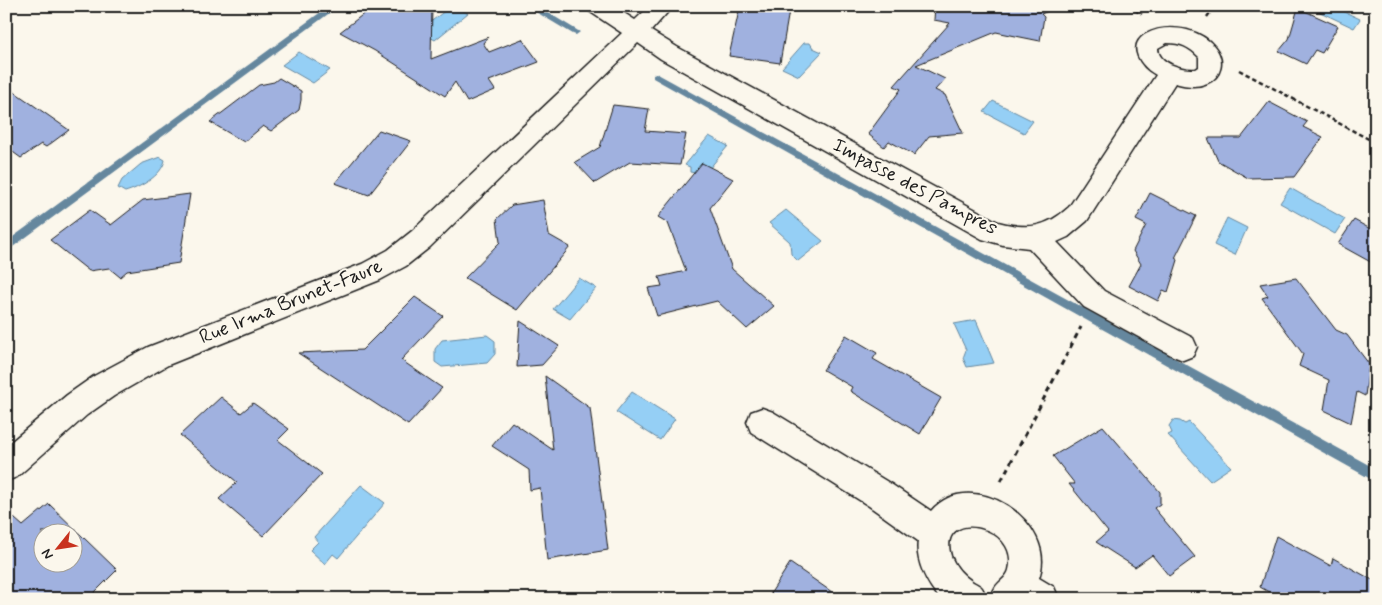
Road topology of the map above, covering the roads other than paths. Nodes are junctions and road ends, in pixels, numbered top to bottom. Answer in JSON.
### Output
{"nodes":[{"id":1,"x":597,"y":6,"type":"edge"},
{"id":2,"x":663,"y":6,"type":"edge"},
{"id":3,"x":636,"y":32,"type":"junction"},
{"id":4,"x":1169,"y":74,"type":"junction"},
{"id":5,"x":1036,"y":238,"type":"junction"},
{"id":6,"x":1183,"y":347,"type":"dead end"},
{"id":7,"x":762,"y":422,"type":"dead end"},
{"id":8,"x":6,"y":466,"type":"edge"},
{"id":9,"x":936,"y":533,"type":"junction"},
{"id":10,"x":1024,"y":594,"type":"edge"},
{"id":11,"x":962,"y":597,"type":"edge"}],
"edges":[{"from":1,"to":3,"type":"street","name":"Impasse des Pampres"},
{"from":2,"to":3,"type":"street","name":"Rue Irma Brunet-Faure"},
{"from":3,"to":5,"type":"street","name":"Impasse des Pampres"},
{"from":3,"to":8,"type":"street","name":"Rue Irma Brunet-Faure"},
{"from":4,"to":4,"type":"street"},
{"from":4,"to":5,"type":"street","name":"Impasse des Pampres"},
{"from":5,"to":6,"type":"street"},
{"from":7,"to":9,"type":"street"},
{"from":9,"to":10,"type":"street"},
{"from":9,"to":11,"type":"street"}]}
